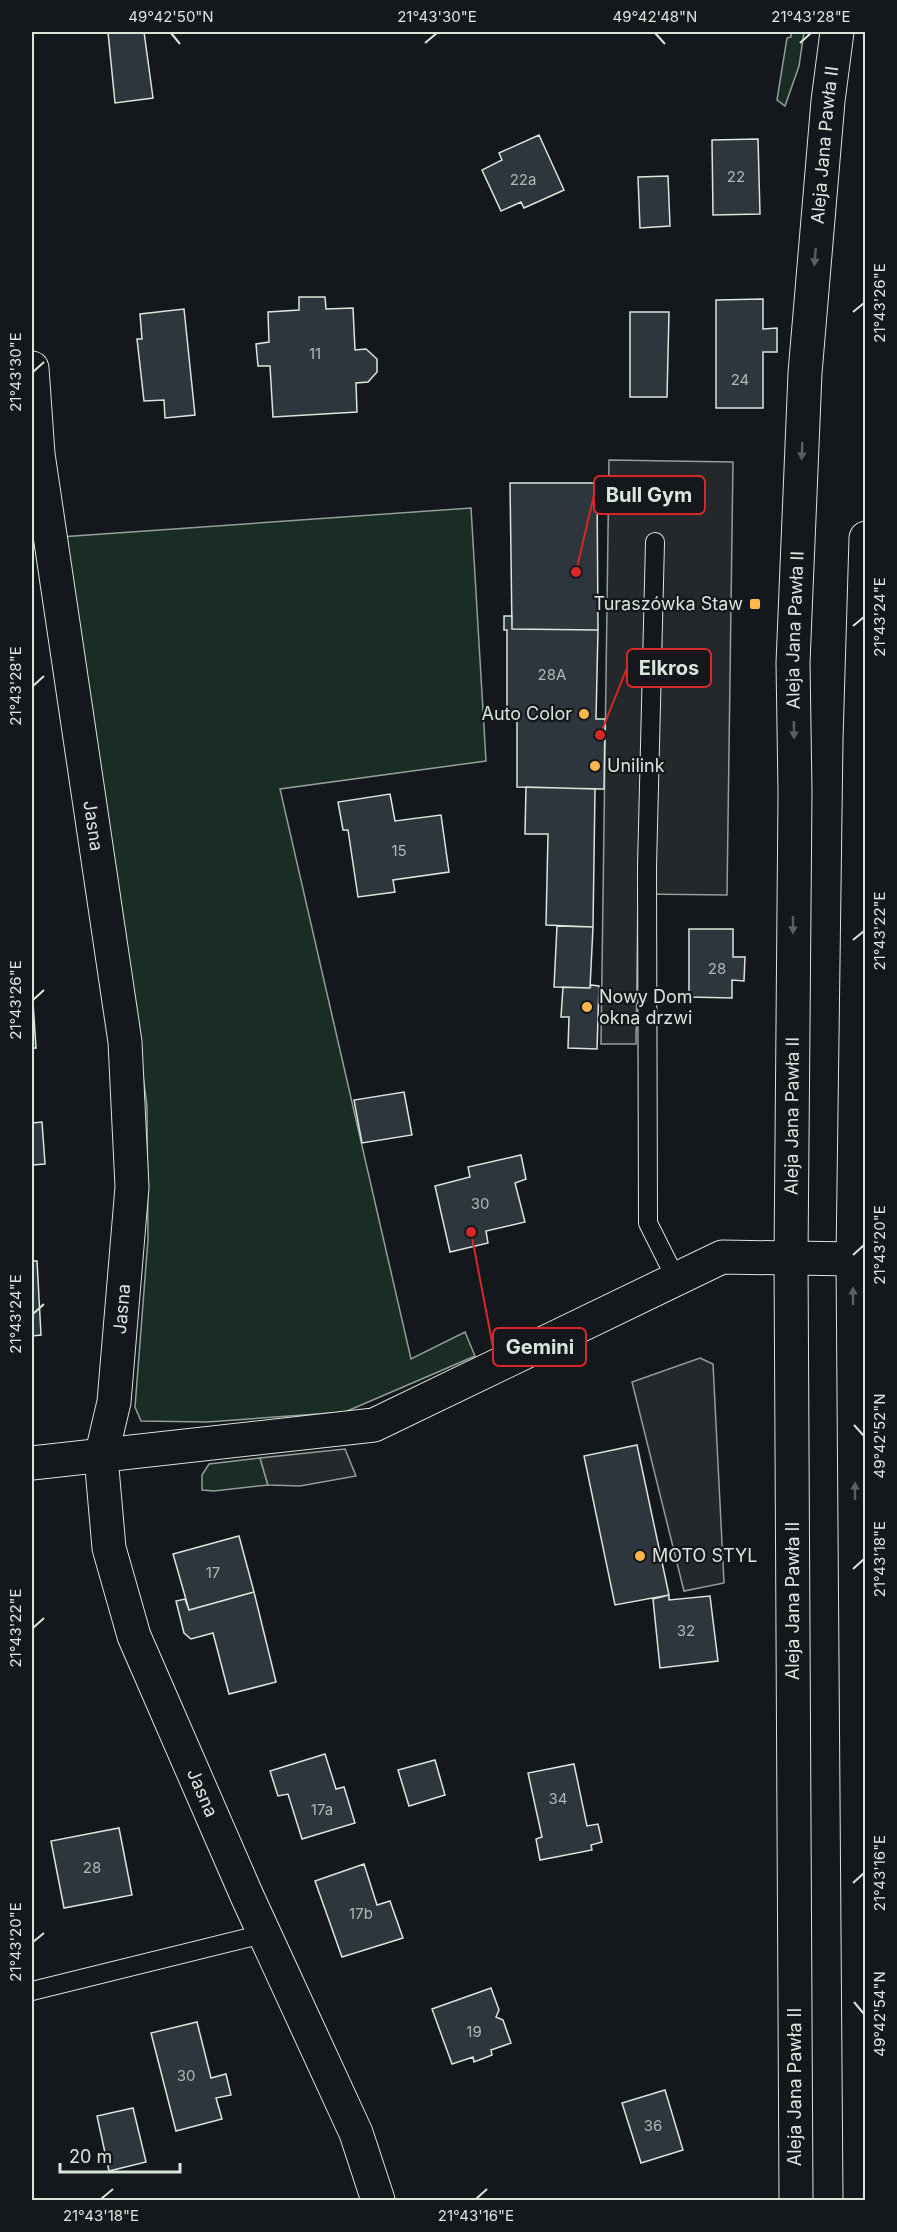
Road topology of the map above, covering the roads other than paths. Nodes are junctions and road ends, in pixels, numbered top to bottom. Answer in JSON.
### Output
{"nodes":[{"id":1,"x":837,"y":32,"type":"edge"},
{"id":2,"x":32,"y":368,"type":"edge"},
{"id":3,"x":866,"y":538,"type":"edge"},
{"id":4,"x":655,"y":542,"type":"dead end"},
{"id":5,"x":860,"y":1153,"type":"edge"},
{"id":6,"x":790,"y":1258,"type":"junction"},
{"id":7,"x":853,"y":1259,"type":"junction"},
{"id":8,"x":676,"y":1279,"type":"junction"},
{"id":9,"x":100,"y":1457,"type":"junction"},
{"id":10,"x":32,"y":1463,"type":"edge"},
{"id":11,"x":263,"y":1934,"type":"junction"},
{"id":12,"x":32,"y":1990,"type":"edge"},
{"id":13,"x":378,"y":2200,"type":"edge"},
{"id":14,"x":796,"y":2200,"type":"edge"},
{"id":15,"x":860,"y":2200,"type":"edge"}],
"edges":[{"from":1,"to":6,"type":"main road","name":"Aleja Jana Pawła II","one_way":true},
{"from":2,"to":9,"type":"main road","name":"Jasna"},
{"from":3,"to":5,"type":"main road"},
{"from":4,"to":8,"type":"lane"},
{"from":5,"to":7,"type":"main road"},
{"from":6,"to":7,"type":"main road"},
{"from":6,"to":8,"type":"main road"},
{"from":6,"to":14,"type":"main road","name":"Aleja Jana Pawła II"},
{"from":15,"to":7,"type":"main road","one_way":true},
{"from":8,"to":9,"type":"main road"},
{"from":9,"to":10,"type":"main road"},
{"from":9,"to":11,"type":"main road","name":"Jasna"},
{"from":11,"to":12,"type":"lane"},
{"from":11,"to":13,"type":"main road","name":"Jasna"}]}
